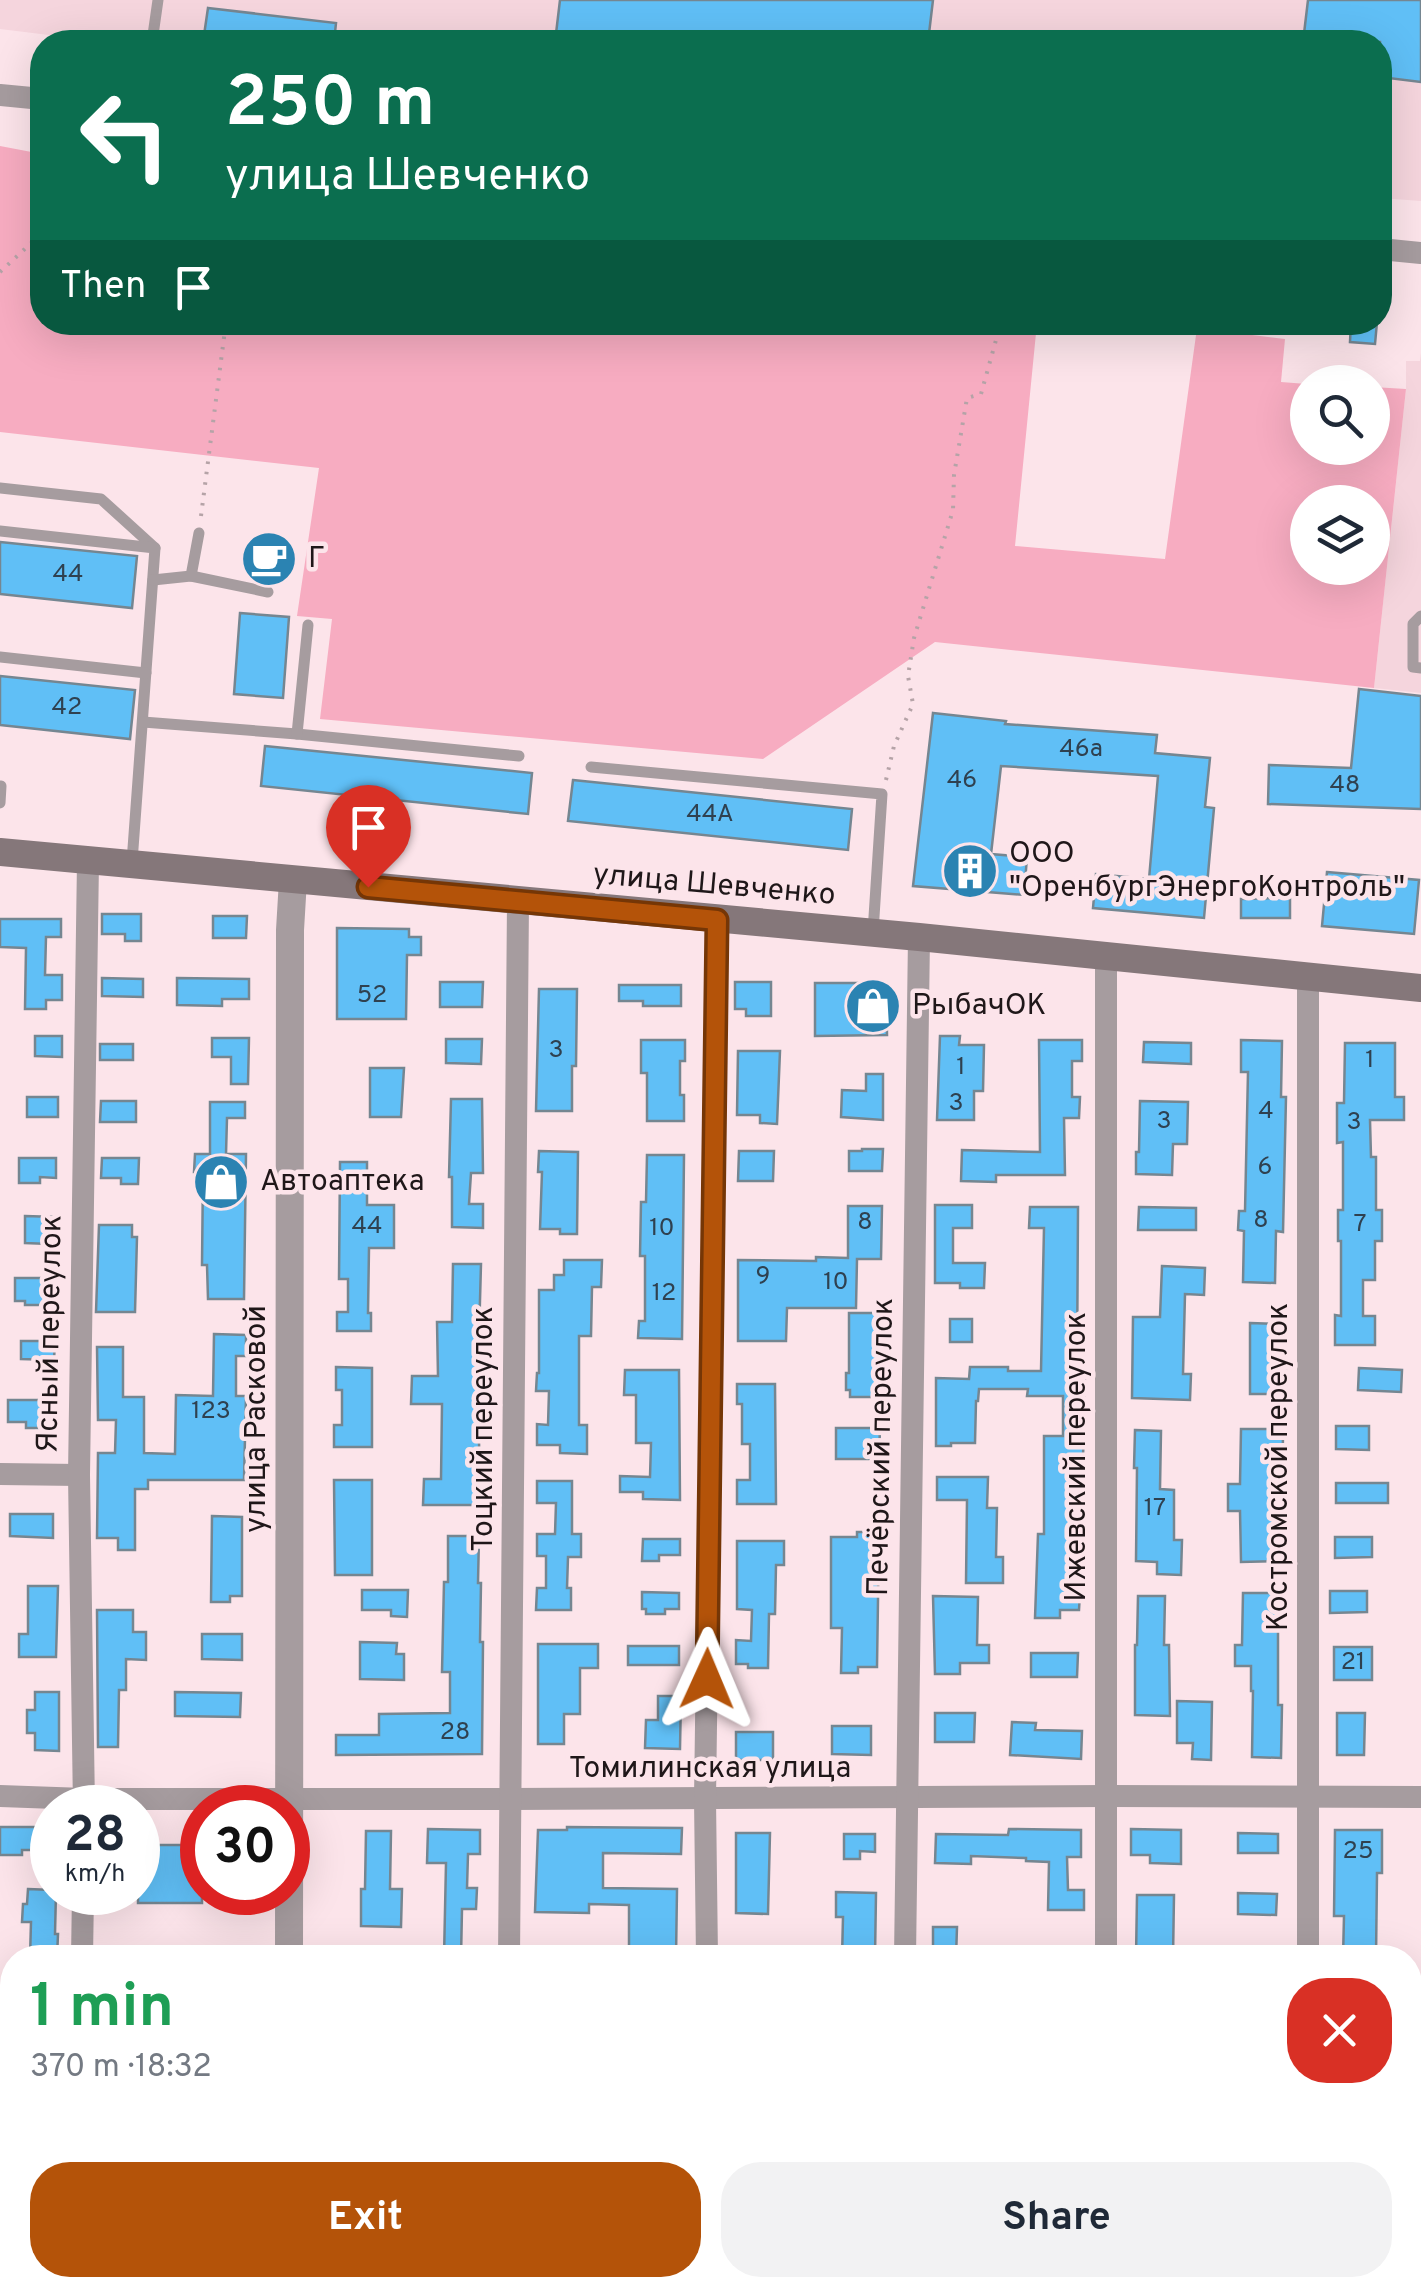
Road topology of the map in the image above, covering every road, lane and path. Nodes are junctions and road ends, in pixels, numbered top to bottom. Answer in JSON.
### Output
{"nodes":[{"id":1,"x":158,"y":0,"type":"edge"},
{"id":2,"x":154,"y":30,"type":"edge"},
{"id":3,"x":0,"y":94,"type":"edge"},
{"id":4,"x":30,"y":98,"type":"edge"},
{"id":5,"x":30,"y":244,"type":"edge"},
{"id":6,"x":1392,"y":250,"type":"edge"},
{"id":7,"x":1421,"y":253,"type":"edge"},
{"id":8,"x":0,"y":272,"type":"edge"},
{"id":9,"x":224,"y":335,"type":"edge"},
{"id":10,"x":997,"y":335,"type":"edge"},
{"id":11,"x":0,"y":488,"type":"edge"},
{"id":12,"x":0,"y":531,"type":"edge"},
{"id":13,"x":199,"y":533,"type":"joint"},
{"id":14,"x":155,"y":548,"type":"junction"},
{"id":15,"x":191,"y":576,"type":"junction"},
{"id":16,"x":153,"y":580,"type":"junction"},
{"id":17,"x":268,"y":592,"type":"dead end"},
{"id":18,"x":1421,"y":616,"type":"edge"},
{"id":19,"x":308,"y":625,"type":"dead end"},
{"id":20,"x":0,"y":657,"type":"edge"},
{"id":21,"x":1421,"y":668,"type":"edge"},
{"id":22,"x":146,"y":673,"type":"junction"},
{"id":23,"x":143,"y":722,"type":"junction"},
{"id":24,"x":297,"y":734,"type":"junction"},
{"id":25,"x":519,"y":756,"type":"dead end"},
{"id":26,"x":591,"y":767,"type":"dead end"},
{"id":27,"x":2,"y":786,"type":"edge"},
{"id":28,"x":882,"y":794,"type":"junction"},
{"id":29,"x":0,"y":803,"type":"edge"},
{"id":30,"x":0,"y":852,"type":"edge"},
{"id":31,"x":88,"y":861,"type":"junction"},
{"id":32,"x":132,"y":866,"type":"junction"},
{"id":33,"x":292,"y":880,"type":"junction"},
{"id":34,"x":518,"y":901,"type":"junction"},
{"id":35,"x":717,"y":920,"type":"junction"},
{"id":36,"x":873,"y":934,"type":"junction"},
{"id":37,"x":919,"y":938,"type":"junction"},
{"id":38,"x":1106,"y":957,"type":"junction"},
{"id":39,"x":1308,"y":976,"type":"junction"},
{"id":40,"x":1421,"y":988,"type":"edge"},
{"id":41,"x":0,"y":1474,"type":"edge"},
{"id":42,"x":79,"y":1476,"type":"junction"},
{"id":43,"x":84,"y":1785,"type":"edge"},
{"id":44,"x":289,"y":1785,"type":"edge"},
{"id":45,"x":0,"y":1796,"type":"edge"},
{"id":46,"x":1107,"y":1796,"type":"junction"},
{"id":47,"x":1310,"y":1797,"type":"junction"},
{"id":48,"x":1421,"y":1797,"type":"edge"},
{"id":49,"x":30,"y":1798,"type":"edge"},
{"id":50,"x":310,"y":1798,"type":"edge"},
{"id":51,"x":907,"y":1798,"type":"junction"},
{"id":52,"x":510,"y":1799,"type":"junction"},
{"id":53,"x":706,"y":1799,"type":"junction"},
{"id":54,"x":83,"y":1915,"type":"edge"},
{"id":55,"x":289,"y":1915,"type":"edge"},
{"id":56,"x":82,"y":1945,"type":"edge"},
{"id":57,"x":289,"y":1945,"type":"edge"},
{"id":58,"x":510,"y":1945,"type":"edge"},
{"id":59,"x":707,"y":1945,"type":"edge"},
{"id":60,"x":905,"y":1945,"type":"edge"},
{"id":61,"x":1106,"y":1945,"type":"edge"},
{"id":62,"x":1308,"y":1945,"type":"edge"}],
"edges":[{"from":1,"to":2,"type":"lane"},
{"from":3,"to":4,"type":"street"},
{"from":5,"to":8,"type":"path"},
{"from":6,"to":7,"type":"street"},
{"from":9,"to":13,"type":"path"},
{"from":10,"to":28,"type":"path"},
{"from":11,"to":14,"type":"lane"},
{"from":12,"to":14,"type":"lane"},
{"from":13,"to":15,"type":"lane"},
{"from":14,"to":16,"type":"lane"},
{"from":15,"to":16,"type":"lane"},
{"from":15,"to":17,"type":"lane"},
{"from":16,"to":22,"type":"lane"},
{"from":18,"to":21,"type":"lane"},
{"from":19,"to":24,"type":"lane"},
{"from":20,"to":22,"type":"lane"},
{"from":22,"to":23,"type":"lane"},
{"from":23,"to":24,"type":"lane"},
{"from":23,"to":32,"type":"lane"},
{"from":24,"to":25,"type":"lane"},
{"from":26,"to":28,"type":"lane"},
{"from":27,"to":29,"type":"lane"},
{"from":28,"to":36,"type":"lane"},
{"from":30,"to":31,"type":"main road","name":"улица Шевченко"},
{"from":31,"to":32,"type":"main road","name":"улица Шевченко"},
{"from":31,"to":42,"type":"street","name":"Ясный переулок"},
{"from":32,"to":33,"type":"main road","name":"улица Шевченко"},
{"from":33,"to":34,"type":"main road","name":"улица Шевченко"},
{"from":33,"to":44,"type":"street","name":"улица Расковой"},
{"from":34,"to":35,"type":"main road","name":"улица Шевченко"},
{"from":34,"to":52,"type":"street","name":"Тоцкий переулок"},
{"from":35,"to":36,"type":"main road","name":"улица Шевченко"},
{"from":35,"to":53,"type":"street"},
{"from":36,"to":37,"type":"main road","name":"улица Шевченко"},
{"from":37,"to":38,"type":"main road","name":"улица Шевченко"},
{"from":37,"to":51,"type":"street","name":"Печёрский переулок"},
{"from":38,"to":39,"type":"main road","name":"улица Шевченко"},
{"from":38,"to":46,"type":"street","name":"Ижевский переулок"},
{"from":39,"to":40,"type":"main road","name":"улица Шевченко"},
{"from":39,"to":47,"type":"street","name":"Костромской переулок"},
{"from":41,"to":42,"type":"street"},
{"from":42,"to":43,"type":"street","name":"Ясный переулок"},
{"from":45,"to":49,"type":"street","name":"Томилинская улица"},
{"from":46,"to":47,"type":"street","name":"Томилинская улица"},
{"from":46,"to":51,"type":"street","name":"Томилинская улица"},
{"from":46,"to":61,"type":"street","name":"Ижевский переулок"},
{"from":47,"to":48,"type":"street","name":"Томилинская улица"},
{"from":47,"to":62,"type":"street","name":"Костромской переулок"},
{"from":50,"to":52,"type":"street","name":"Томилинская улица"},
{"from":51,"to":53,"type":"street","name":"Томилинская улица"},
{"from":51,"to":60,"type":"street","name":"Печёрский переулок"},
{"from":52,"to":53,"type":"street","name":"Томилинская улица"},
{"from":52,"to":58,"type":"street","name":"Тоцкий переулок"},
{"from":53,"to":59,"type":"street"},
{"from":54,"to":56,"type":"street"},
{"from":55,"to":57,"type":"street","name":"улица Расковой"}]}
